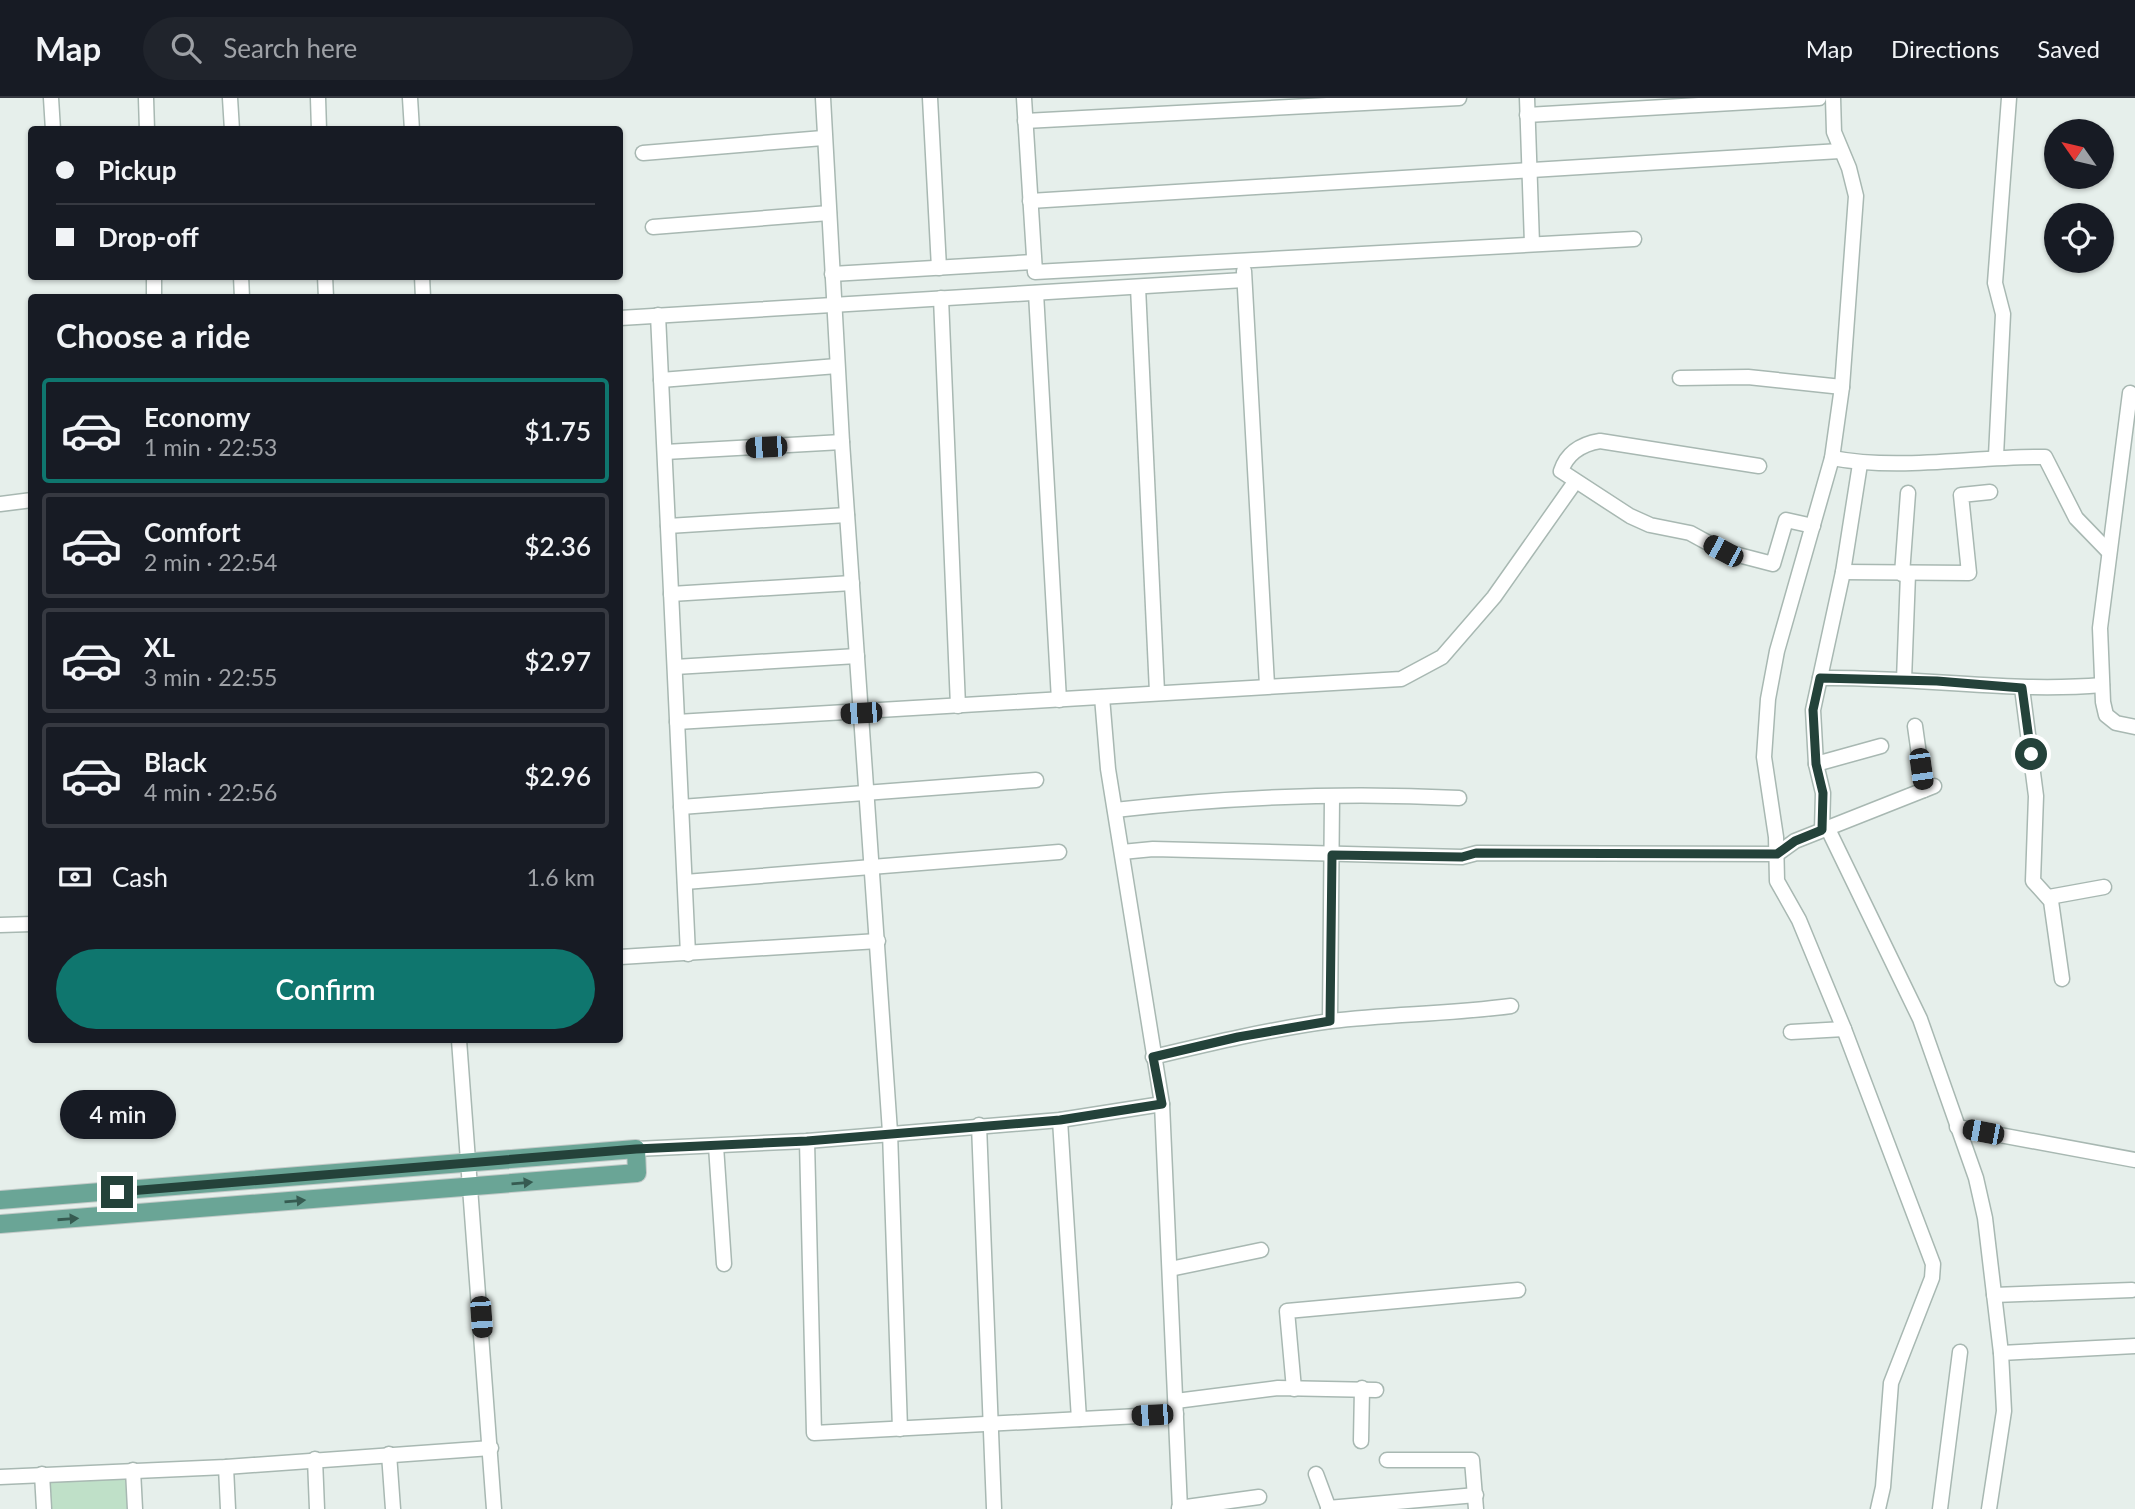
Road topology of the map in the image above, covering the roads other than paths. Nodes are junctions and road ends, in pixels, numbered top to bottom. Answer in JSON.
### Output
{"nodes":[{"id":1,"x":51,"y":98,"type":"edge"},
{"id":2,"x":146,"y":98,"type":"edge"},
{"id":3,"x":230,"y":98,"type":"edge"},
{"id":4,"x":318,"y":98,"type":"edge"},
{"id":5,"x":410,"y":98,"type":"edge"},
{"id":6,"x":823,"y":98,"type":"edge"},
{"id":7,"x":930,"y":98,"type":"edge"},
{"id":8,"x":1024,"y":98,"type":"edge"},
{"id":9,"x":1459,"y":98,"type":"edge"},
{"id":10,"x":1527,"y":98,"type":"edge"},
{"id":11,"x":1819,"y":98,"type":"edge"},
{"id":12,"x":1833,"y":98,"type":"edge"},
{"id":13,"x":2009,"y":98,"type":"edge"},
{"id":14,"x":1728,"y":101,"type":"edge"},
{"id":15,"x":1620,"y":104,"type":"edge"},
{"id":16,"x":1527,"y":116,"type":"junction"},
{"id":17,"x":1025,"y":121,"type":"junction"},
{"id":18,"x":53,"y":126,"type":"edge"},
{"id":19,"x":147,"y":126,"type":"edge"},
{"id":20,"x":232,"y":126,"type":"edge"},
{"id":21,"x":319,"y":126,"type":"edge"},
{"id":22,"x":412,"y":126,"type":"edge"},
{"id":23,"x":823,"y":138,"type":"junction"},
{"id":24,"x":1840,"y":151,"type":"junction"},
{"id":25,"x":643,"y":153,"type":"dead end"},
{"id":26,"x":1528,"y":172,"type":"junction"},
{"id":27,"x":1030,"y":201,"type":"junction"},
{"id":28,"x":829,"y":214,"type":"junction"},
{"id":29,"x":653,"y":227,"type":"dead end"},
{"id":30,"x":1634,"y":239,"type":"dead end"},
{"id":31,"x":1532,"y":244,"type":"junction"},
{"id":32,"x":1243,"y":261,"type":"junction"},
{"id":33,"x":1033,"y":262,"type":"junction"},
{"id":34,"x":939,"y":268,"type":"junction"},
{"id":35,"x":832,"y":274,"type":"junction"},
{"id":36,"x":1244,"y":280,"type":"junction"},
{"id":37,"x":1138,"y":287,"type":"junction"},
{"id":38,"x":1035,"y":293,"type":"junction"},
{"id":39,"x":941,"y":298,"type":"junction"},
{"id":40,"x":834,"y":305,"type":"junction"},
{"id":41,"x":658,"y":316,"type":"junction"},
{"id":42,"x":623,"y":318,"type":"edge"},
{"id":43,"x":837,"y":366,"type":"junction"},
{"id":44,"x":1680,"y":378,"type":"dead end"},
{"id":45,"x":661,"y":380,"type":"junction"},
{"id":46,"x":1842,"y":387,"type":"junction"},
{"id":47,"x":2130,"y":393,"type":"dead end"},
{"id":48,"x":842,"y":442,"type":"junction"},
{"id":49,"x":664,"y":452,"type":"junction"},
{"id":50,"x":1996,"y":456,"type":"junction"},
{"id":51,"x":1832,"y":458,"type":"junction"},
{"id":52,"x":1860,"y":464,"type":"junction"},
{"id":53,"x":1759,"y":466,"type":"dead end"},
{"id":54,"x":1575,"y":482,"type":"junction"},
{"id":55,"x":1990,"y":492,"type":"dead end"},
{"id":56,"x":1909,"y":493,"type":"dead end"},
{"id":57,"x":28,"y":500,"type":"edge"},
{"id":58,"x":0,"y":503,"type":"edge"},
{"id":59,"x":847,"y":516,"type":"junction"},
{"id":60,"x":668,"y":526,"type":"junction"},
{"id":61,"x":1814,"y":526,"type":"junction"},
{"id":62,"x":2108,"y":551,"type":"junction"},
{"id":63,"x":1843,"y":572,"type":"junction"},
{"id":64,"x":1905,"y":574,"type":"junction"},
{"id":65,"x":852,"y":583,"type":"junction"},
{"id":66,"x":671,"y":594,"type":"junction"},
{"id":67,"x":857,"y":656,"type":"junction"},
{"id":68,"x":675,"y":667,"type":"junction"},
{"id":69,"x":1820,"y":678,"type":"junction"},
{"id":70,"x":1904,"y":680,"type":"junction"},
{"id":71,"x":1267,"y":685,"type":"junction"},
{"id":72,"x":2102,"y":685,"type":"junction"},
{"id":73,"x":2022,"y":688,"type":"junction"},
{"id":74,"x":1157,"y":692,"type":"junction"},
{"id":75,"x":1102,"y":697,"type":"junction"},
{"id":76,"x":1059,"y":700,"type":"junction"},
{"id":77,"x":958,"y":706,"type":"junction"},
{"id":78,"x":861,"y":713,"type":"junction"},
{"id":79,"x":677,"y":722,"type":"junction"},
{"id":80,"x":1915,"y":726,"type":"dead end"},
{"id":81,"x":2135,"y":727,"type":"edge"},
{"id":82,"x":1881,"y":746,"type":"dead end"},
{"id":83,"x":1816,"y":764,"type":"junction"},
{"id":84,"x":1036,"y":780,"type":"dead end"},
{"id":85,"x":866,"y":791,"type":"junction"},
{"id":86,"x":1332,"y":797,"type":"junction"},
{"id":87,"x":1459,"y":798,"type":"dead end"},
{"id":88,"x":681,"y":807,"type":"junction"},
{"id":89,"x":1115,"y":810,"type":"junction"},
{"id":90,"x":1825,"y":829,"type":"junction"},
{"id":91,"x":1059,"y":852,"type":"dead end"},
{"id":92,"x":1122,"y":852,"type":"junction"},
{"id":93,"x":1777,"y":854,"type":"junction"},
{"id":94,"x":1332,"y":855,"type":"junction"},
{"id":95,"x":872,"y":867,"type":"junction"},
{"id":96,"x":685,"y":881,"type":"junction"},
{"id":97,"x":2104,"y":887,"type":"dead end"},
{"id":98,"x":2049,"y":897,"type":"junction"},
{"id":99,"x":28,"y":923,"type":"edge"},
{"id":100,"x":0,"y":925,"type":"edge"},
{"id":101,"x":878,"y":941,"type":"junction"},
{"id":102,"x":688,"y":954,"type":"junction"},
{"id":103,"x":623,"y":957,"type":"edge"},
{"id":104,"x":2062,"y":979,"type":"dead end"},
{"id":105,"x":1511,"y":1006,"type":"dead end"},
{"id":106,"x":1330,"y":1021,"type":"junction"},
{"id":107,"x":1844,"y":1029,"type":"junction"},
{"id":108,"x":1791,"y":1032,"type":"dead end"},
{"id":109,"x":459,"y":1043,"type":"edge"},
{"id":110,"x":1153,"y":1057,"type":"junction"},
{"id":111,"x":1162,"y":1104,"type":"junction"},
{"id":112,"x":1060,"y":1120,"type":"junction"},
{"id":113,"x":979,"y":1125,"type":"junction"},
{"id":114,"x":1958,"y":1127,"type":"junction"},
{"id":115,"x":890,"y":1132,"type":"junction"},
{"id":116,"x":807,"y":1141,"type":"junction"},
{"id":117,"x":716,"y":1146,"type":"junction"},
{"id":118,"x":636,"y":1149,"type":"junction"},
{"id":119,"x":2135,"y":1160,"type":"edge"},
{"id":120,"x":467,"y":1165,"type":"junction"},
{"id":121,"x":471,"y":1187,"type":"junction"},
{"id":122,"x":5,"y":1200,"type":"edge"},
{"id":123,"x":6,"y":1223,"type":"edge"},
{"id":124,"x":1261,"y":1251,"type":"dead end"},
{"id":125,"x":724,"y":1264,"type":"dead end"},
{"id":126,"x":1170,"y":1269,"type":"junction"},
{"id":127,"x":1518,"y":1290,"type":"dead end"},
{"id":128,"x":2132,"y":1290,"type":"dead end"},
{"id":129,"x":1994,"y":1295,"type":"junction"},
{"id":130,"x":2135,"y":1346,"type":"edge"},
{"id":131,"x":1960,"y":1352,"type":"dead end"},
{"id":132,"x":2001,"y":1353,"type":"junction"},
{"id":133,"x":1294,"y":1389,"type":"junction"},
{"id":134,"x":1176,"y":1407,"type":"junction"},
{"id":135,"x":1079,"y":1419,"type":"junction"},
{"id":136,"x":990,"y":1424,"type":"junction"},
{"id":137,"x":900,"y":1429,"type":"junction"},
{"id":138,"x":1361,"y":1441,"type":"dead end"},
{"id":139,"x":491,"y":1448,"type":"junction"},
{"id":140,"x":389,"y":1454,"type":"junction"},
{"id":141,"x":315,"y":1459,"type":"junction"},
{"id":142,"x":1387,"y":1460,"type":"dead end"},
{"id":143,"x":226,"y":1467,"type":"junction"},
{"id":144,"x":133,"y":1470,"type":"junction"},
{"id":145,"x":42,"y":1474,"type":"junction"},
{"id":146,"x":1316,"y":1474,"type":"dead end"},
{"id":147,"x":0,"y":1477,"type":"edge"},
{"id":148,"x":1259,"y":1497,"type":"dead end"},
{"id":149,"x":1476,"y":1502,"type":"edge"},
{"id":150,"x":1382,"y":1505,"type":"edge"},
{"id":151,"x":994,"y":1508,"type":"edge"},
{"id":152,"x":1179,"y":1508,"type":"edge"},
{"id":153,"x":1328,"y":1508,"type":"edge"},
{"id":154,"x":44,"y":1509,"type":"edge"},
{"id":155,"x":135,"y":1509,"type":"edge"},
{"id":156,"x":228,"y":1509,"type":"edge"},
{"id":157,"x":317,"y":1509,"type":"edge"},
{"id":158,"x":393,"y":1509,"type":"edge"},
{"id":159,"x":494,"y":1509,"type":"edge"},
{"id":160,"x":1878,"y":1509,"type":"edge"},
{"id":161,"x":1940,"y":1509,"type":"edge"},
{"id":162,"x":1989,"y":1509,"type":"edge"}],
"edges":[{"from":1,"to":18,"type":"street"},
{"from":2,"to":19,"type":"street"},
{"from":3,"to":20,"type":"street"},
{"from":4,"to":21,"type":"street"},
{"from":5,"to":22,"type":"street"},
{"from":6,"to":23,"type":"street"},
{"from":7,"to":34,"type":"street"},
{"from":8,"to":17,"type":"street"},
{"from":9,"to":17,"type":"street"},
{"from":10,"to":16,"type":"street"},
{"from":11,"to":14,"type":"street"},
{"from":12,"to":24,"type":"street"},
{"from":13,"to":50,"type":"street"},
{"from":14,"to":15,"type":"street"},
{"from":15,"to":16,"type":"street"},
{"from":16,"to":26,"type":"street"},
{"from":17,"to":27,"type":"street"},
{"from":23,"to":25,"type":"street"},
{"from":23,"to":28,"type":"street"},
{"from":24,"to":26,"type":"street"},
{"from":24,"to":46,"type":"street"},
{"from":26,"to":27,"type":"street"},
{"from":26,"to":31,"type":"street"},
{"from":27,"to":33,"type":"street"},
{"from":28,"to":29,"type":"street"},
{"from":28,"to":35,"type":"street"},
{"from":30,"to":31,"type":"street"},
{"from":31,"to":32,"type":"street"},
{"from":32,"to":33,"type":"street"},
{"from":32,"to":36,"type":"street"},
{"from":33,"to":34,"type":"street"},
{"from":34,"to":35,"type":"street"},
{"from":35,"to":40,"type":"street"},
{"from":36,"to":37,"type":"street"},
{"from":36,"to":71,"type":"street"},
{"from":37,"to":38,"type":"street"},
{"from":37,"to":74,"type":"street"},
{"from":38,"to":39,"type":"street"},
{"from":38,"to":76,"type":"street"},
{"from":39,"to":40,"type":"street"},
{"from":39,"to":77,"type":"street"},
{"from":40,"to":41,"type":"street"},
{"from":40,"to":43,"type":"street"},
{"from":41,"to":42,"type":"street"},
{"from":41,"to":45,"type":"street"},
{"from":43,"to":45,"type":"street"},
{"from":43,"to":48,"type":"street"},
{"from":44,"to":46,"type":"street"},
{"from":45,"to":49,"type":"street"},
{"from":46,"to":51,"type":"street"},
{"from":47,"to":62,"type":"street"},
{"from":48,"to":49,"type":"street"},
{"from":48,"to":59,"type":"street"},
{"from":49,"to":60,"type":"street"},
{"from":50,"to":52,"type":"street"},
{"from":50,"to":62,"type":"street"},
{"from":51,"to":52,"type":"street"},
{"from":51,"to":61,"type":"street"},
{"from":52,"to":63,"type":"street"},
{"from":53,"to":54,"type":"street"},
{"from":54,"to":61,"type":"street"},
{"from":54,"to":71,"type":"street"},
{"from":55,"to":64,"type":"street"},
{"from":56,"to":64,"type":"street"},
{"from":57,"to":58,"type":"street"},
{"from":59,"to":60,"type":"street"},
{"from":59,"to":65,"type":"street"},
{"from":60,"to":66,"type":"street"},
{"from":61,"to":93,"type":"street"},
{"from":62,"to":72,"type":"street"},
{"from":63,"to":64,"type":"street"},
{"from":63,"to":69,"type":"street"},
{"from":64,"to":70,"type":"street"},
{"from":65,"to":66,"type":"street"},
{"from":65,"to":67,"type":"street"},
{"from":66,"to":68,"type":"street"},
{"from":67,"to":68,"type":"street"},
{"from":67,"to":78,"type":"street"},
{"from":68,"to":79,"type":"street"},
{"from":69,"to":70,"type":"street"},
{"from":69,"to":83,"type":"street"},
{"from":70,"to":73,"type":"street"},
{"from":71,"to":74,"type":"street"},
{"from":72,"to":73,"type":"street"},
{"from":72,"to":81,"type":"street"},
{"from":73,"to":98,"type":"street"},
{"from":74,"to":75,"type":"street"},
{"from":75,"to":76,"type":"street"},
{"from":75,"to":89,"type":"street"},
{"from":76,"to":77,"type":"street"},
{"from":77,"to":78,"type":"street"},
{"from":78,"to":79,"type":"street"},
{"from":78,"to":85,"type":"street"},
{"from":79,"to":88,"type":"street"},
{"from":80,"to":90,"type":"street"},
{"from":82,"to":83,"type":"street"},
{"from":83,"to":90,"type":"street"},
{"from":84,"to":85,"type":"street"},
{"from":85,"to":88,"type":"street"},
{"from":85,"to":95,"type":"street"},
{"from":86,"to":87,"type":"street"},
{"from":86,"to":89,"type":"street"},
{"from":86,"to":94,"type":"street"},
{"from":88,"to":96,"type":"street"},
{"from":89,"to":92,"type":"street"},
{"from":90,"to":93,"type":"street"},
{"from":90,"to":114,"type":"street"},
{"from":91,"to":95,"type":"street"},
{"from":92,"to":94,"type":"street"},
{"from":92,"to":110,"type":"street"},
{"from":93,"to":94,"type":"street"},
{"from":93,"to":107,"type":"street"},
{"from":94,"to":106,"type":"street"},
{"from":95,"to":96,"type":"street"},
{"from":95,"to":101,"type":"street"},
{"from":96,"to":102,"type":"street"},
{"from":97,"to":98,"type":"street"},
{"from":98,"to":104,"type":"street"},
{"from":99,"to":100,"type":"street"},
{"from":101,"to":102,"type":"street"},
{"from":101,"to":115,"type":"street"},
{"from":102,"to":103,"type":"street"},
{"from":105,"to":106,"type":"street"},
{"from":106,"to":110,"type":"street"},
{"from":107,"to":108,"type":"street"},
{"from":107,"to":160,"type":"street"},
{"from":109,"to":120,"type":"street"},
{"from":110,"to":111,"type":"street"},
{"from":111,"to":112,"type":"street"},
{"from":111,"to":126,"type":"street"},
{"from":112,"to":113,"type":"street"},
{"from":112,"to":135,"type":"street"},
{"from":113,"to":115,"type":"street"},
{"from":113,"to":136,"type":"street"},
{"from":114,"to":119,"type":"street"},
{"from":114,"to":129,"type":"street"},
{"from":115,"to":116,"type":"street"},
{"from":115,"to":137,"type":"street"},
{"from":116,"to":117,"type":"street"},
{"from":116,"to":137,"type":"street"},
{"from":117,"to":118,"type":"street"},
{"from":117,"to":125,"type":"street"},
{"from":118,"to":120,"type":"main road"},
{"from":121,"to":118,"type":"main road","one_way":true},
{"from":120,"to":121,"type":"street"},
{"from":120,"to":122,"type":"main road"},
{"from":123,"to":121,"type":"main road","one_way":true},
{"from":121,"to":139,"type":"street"},
{"from":122,"to":123,"type":"main road"},
{"from":124,"to":126,"type":"street"},
{"from":126,"to":134,"type":"street"},
{"from":127,"to":133,"type":"street"},
{"from":128,"to":129,"type":"street"},
{"from":129,"to":132,"type":"street"},
{"from":130,"to":132,"type":"street"},
{"from":131,"to":161,"type":"street"},
{"from":132,"to":162,"type":"street"},
{"from":133,"to":134,"type":"street"},
{"from":133,"to":138,"type":"street"},
{"from":134,"to":135,"type":"street"},
{"from":134,"to":152,"type":"street"},
{"from":135,"to":136,"type":"street"},
{"from":136,"to":137,"type":"street"},
{"from":136,"to":151,"type":"street"},
{"from":139,"to":140,"type":"street"},
{"from":139,"to":159,"type":"street"},
{"from":140,"to":141,"type":"street"},
{"from":140,"to":158,"type":"street"},
{"from":141,"to":143,"type":"street"},
{"from":141,"to":157,"type":"street"},
{"from":142,"to":149,"type":"street"},
{"from":143,"to":144,"type":"street"},
{"from":143,"to":156,"type":"street"},
{"from":144,"to":145,"type":"street"},
{"from":144,"to":155,"type":"street"},
{"from":145,"to":147,"type":"street"},
{"from":145,"to":154,"type":"street"},
{"from":146,"to":153,"type":"street"},
{"from":148,"to":152,"type":"street"},
{"from":149,"to":150,"type":"street"},
{"from":150,"to":153,"type":"street"}]}
